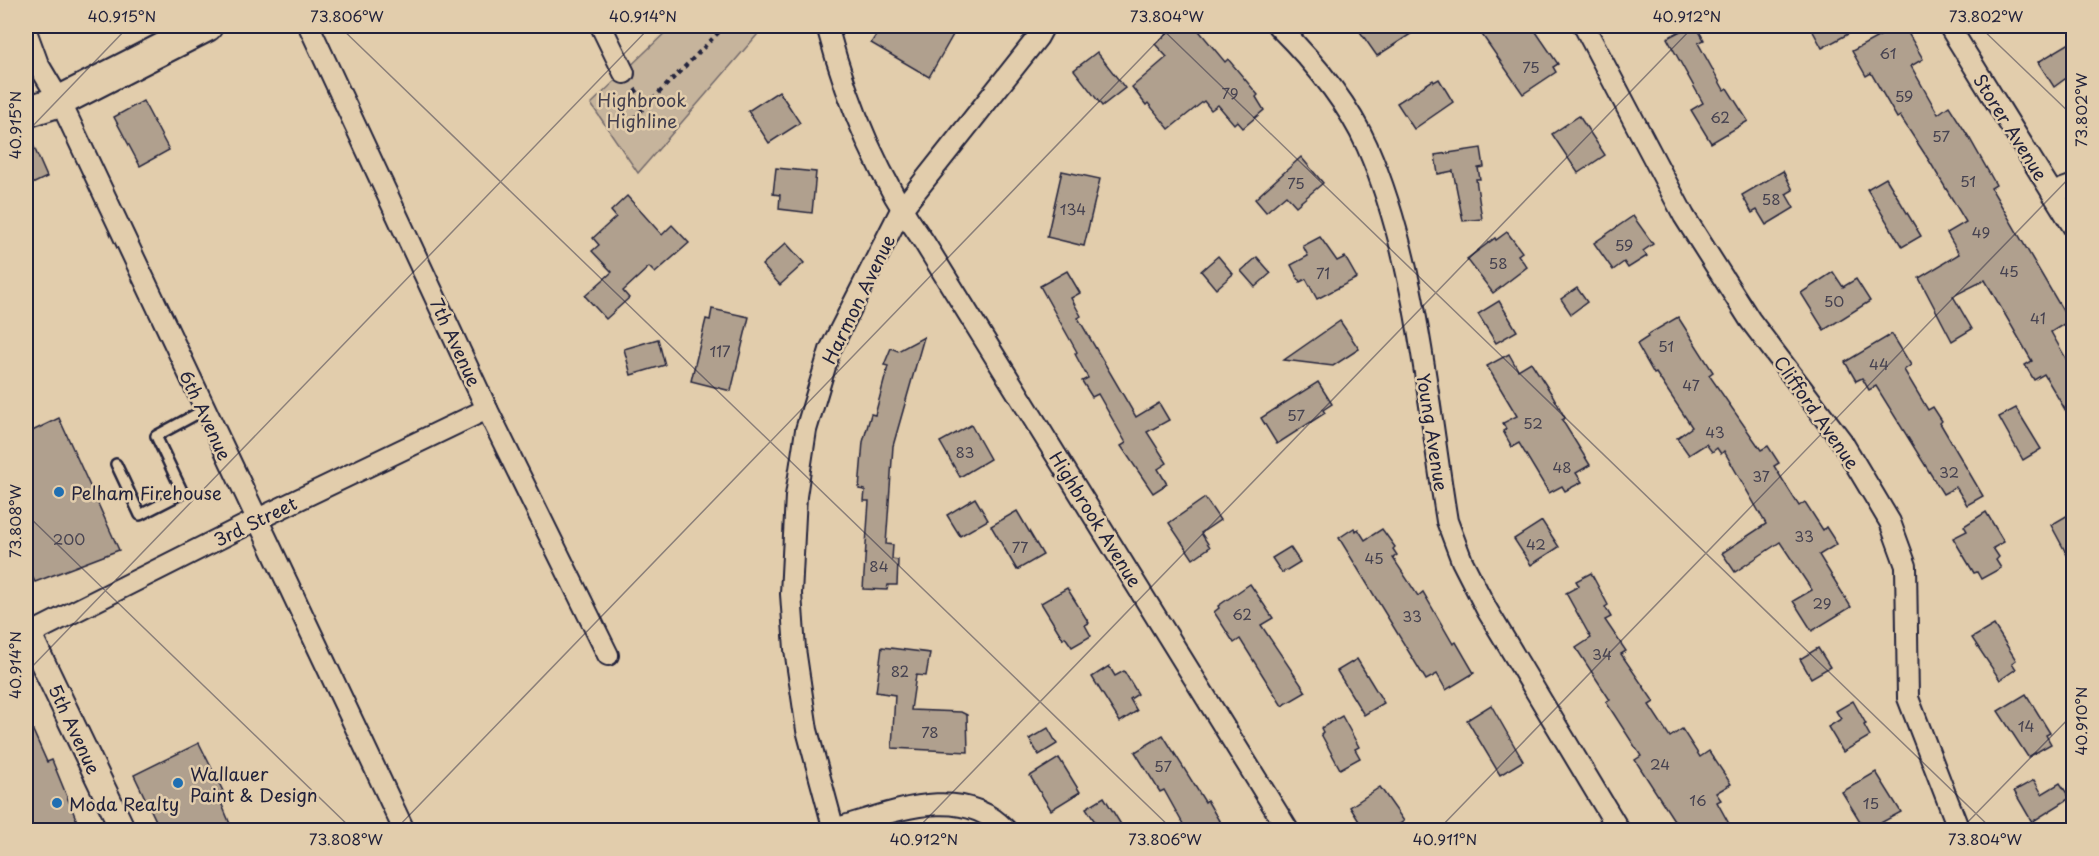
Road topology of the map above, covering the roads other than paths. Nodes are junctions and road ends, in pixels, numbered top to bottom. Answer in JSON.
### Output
{"nodes":[{"id":1,"x":207,"y":26,"type":"edge"},
{"id":2,"x":309,"y":26,"type":"edge"},
{"id":3,"x":601,"y":26,"type":"edge"},
{"id":4,"x":827,"y":26,"type":"edge"},
{"id":5,"x":1044,"y":26,"type":"edge"},
{"id":6,"x":1278,"y":26,"type":"edge"},
{"id":7,"x":1584,"y":26,"type":"edge"},
{"id":8,"x":1949,"y":26,"type":"edge"},
{"id":9,"x":26,"y":31,"type":"edge"},
{"id":10,"x":624,"y":73,"type":"dead end"},
{"id":11,"x":60,"y":101,"type":"junction"},
{"id":12,"x":26,"y":112,"type":"edge"},
{"id":13,"x":2073,"y":185,"type":"edge"},
{"id":14,"x":2052,"y":193,"type":"junction"},
{"id":15,"x":901,"y":210,"type":"junction"},
{"id":16,"x":2073,"y":228,"type":"edge"},
{"id":17,"x":487,"y":409,"type":"junction"},
{"id":18,"x":204,"y":410,"type":"junction"},
{"id":19,"x":116,"y":464,"type":"dead end"},
{"id":20,"x":256,"y":520,"type":"junction"},
{"id":21,"x":27,"y":633,"type":"edge"},
{"id":22,"x":608,"y":655,"type":"dead end"},
{"id":23,"x":834,"y":830,"type":"edge"},
{"id":24,"x":123,"y":831,"type":"edge"},
{"id":25,"x":404,"y":831,"type":"edge"},
{"id":26,"x":1006,"y":831,"type":"edge"},
{"id":27,"x":1288,"y":831,"type":"edge"},
{"id":28,"x":1619,"y":831,"type":"edge"},
{"id":29,"x":1959,"y":831,"type":"edge"}],
"edges":[{"from":1,"to":11,"type":"main road"},
{"from":2,"to":17,"type":"street","name":"7th Avenue"},
{"from":3,"to":10,"type":"street"},
{"from":4,"to":15,"type":"street","name":"Highbrook Avenue"},
{"from":5,"to":15,"type":"street","name":"Harmon Avenue"},
{"from":6,"to":28,"type":"street","name":"Young Avenue"},
{"from":7,"to":29,"type":"street","name":"Clifford Avenue"},
{"from":8,"to":14,"type":"street","name":"Storer Avenue"},
{"from":9,"to":11,"type":"street","name":"6th Avenue"},
{"from":11,"to":12,"type":"main road"},
{"from":11,"to":18,"type":"street","name":"6th Avenue"},
{"from":13,"to":14,"type":"street"},
{"from":14,"to":16,"type":"street","name":"Storer Avenue"},
{"from":15,"to":23,"type":"street","name":"Harmon Avenue"},
{"from":15,"to":27,"type":"street","name":"Highbrook Avenue"},
{"from":17,"to":20,"type":"street","name":"3rd Street"},
{"from":17,"to":22,"type":"street","name":"7th Avenue"},
{"from":18,"to":19,"type":"lane"},
{"from":18,"to":20,"type":"street","name":"6th Avenue"},
{"from":20,"to":21,"type":"street","name":"3rd Street"},
{"from":20,"to":25,"type":"street","name":"6th Avenue"},
{"from":21,"to":24,"type":"street","name":"5th Avenue"},
{"from":23,"to":26,"type":"street"}]}
